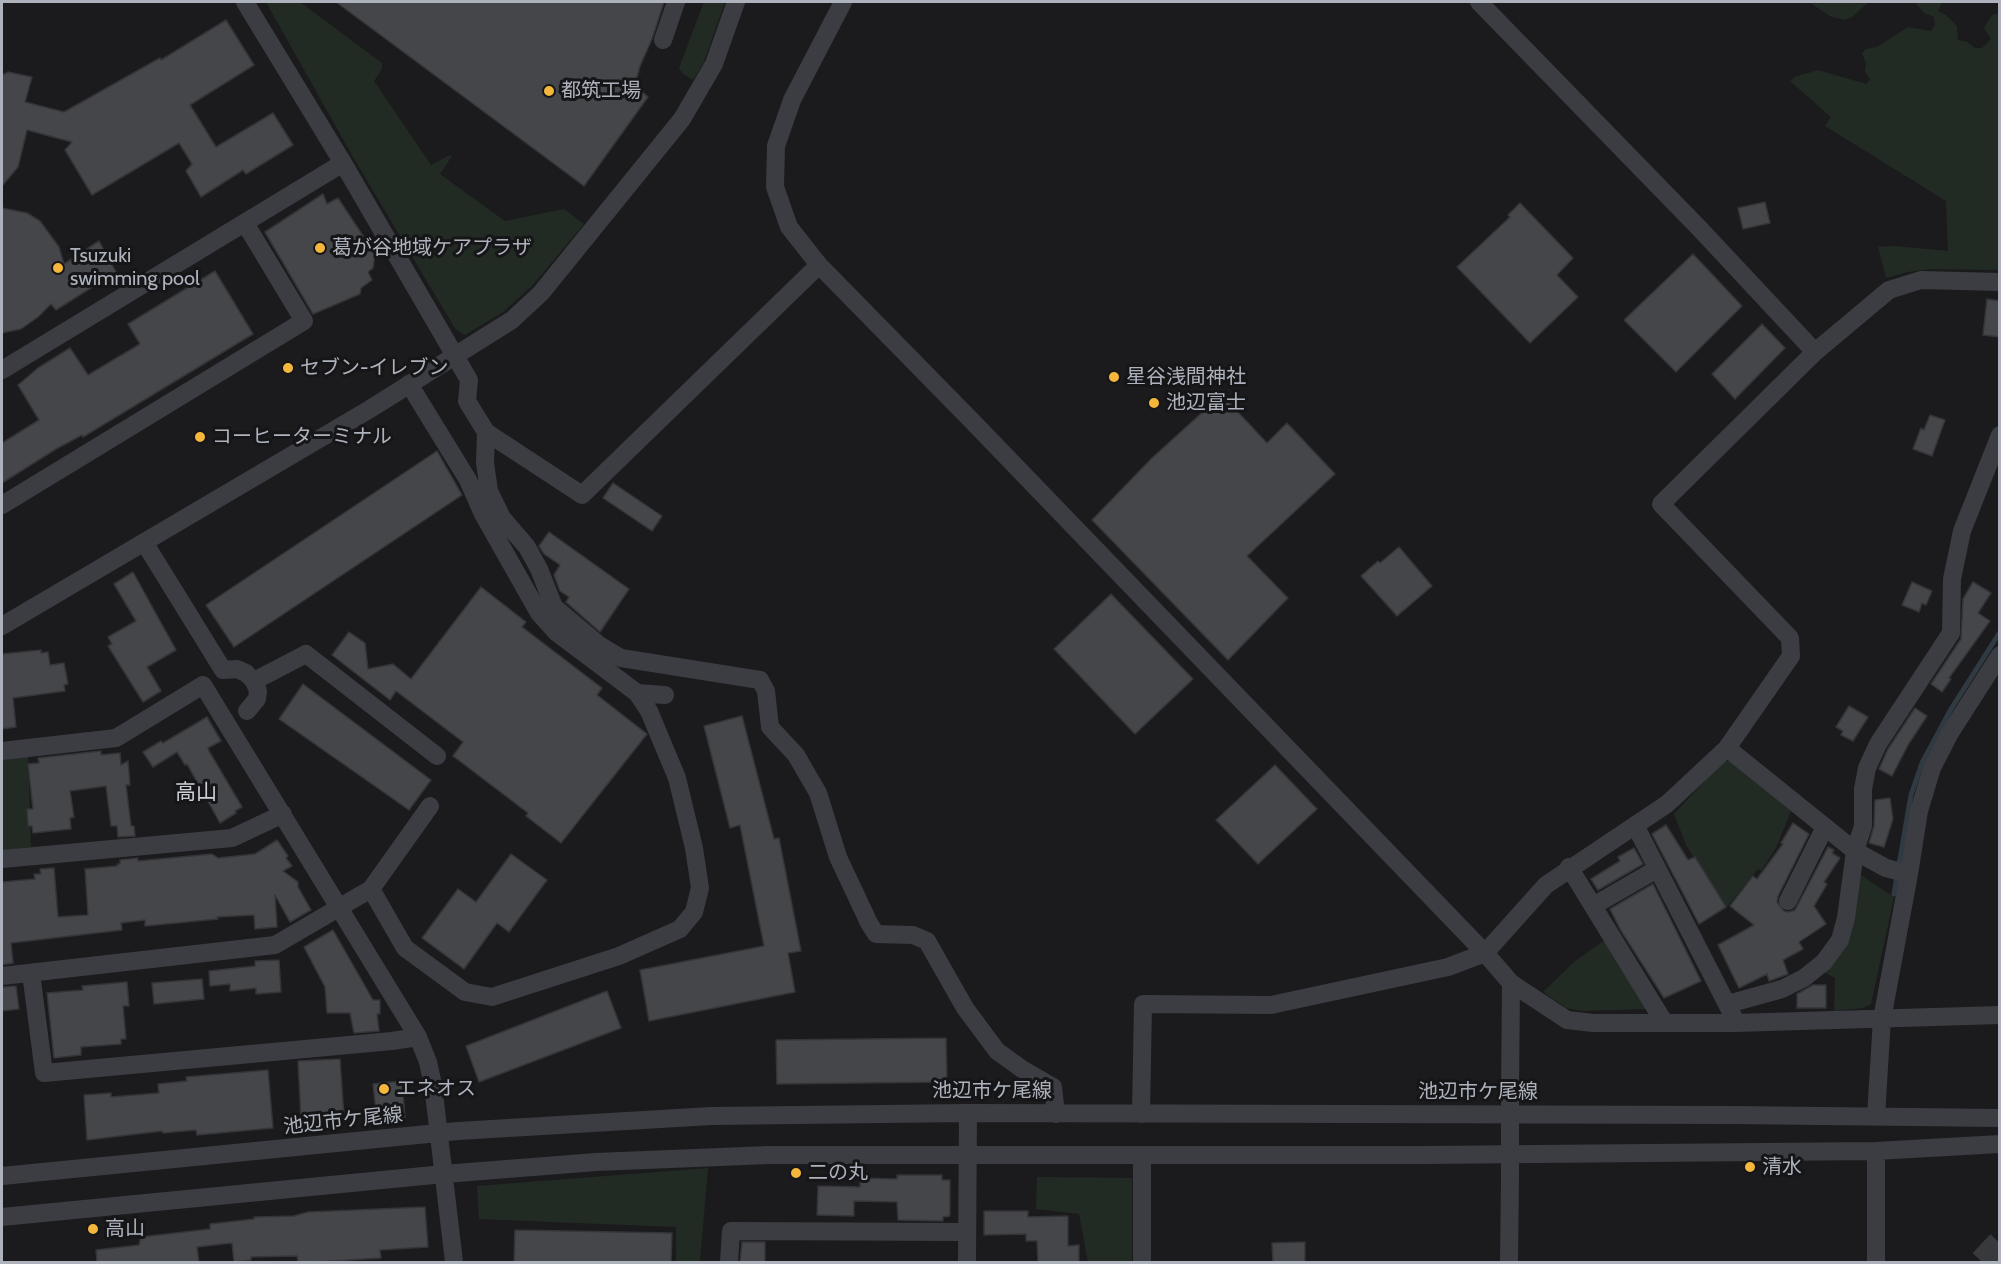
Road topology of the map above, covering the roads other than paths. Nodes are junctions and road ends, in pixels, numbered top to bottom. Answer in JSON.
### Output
{"nodes":[{"id":1,"x":246,"y":2,"type":"edge"},
{"id":2,"x":676,"y":2,"type":"edge"},
{"id":3,"x":736,"y":2,"type":"edge"},
{"id":4,"x":843,"y":2,"type":"edge"},
{"id":5,"x":1479,"y":2,"type":"edge"},
{"id":6,"x":663,"y":40,"type":"dead end"},
{"id":7,"x":343,"y":163,"type":"junction"},
{"id":8,"x":245,"y":223,"type":"junction"},
{"id":9,"x":819,"y":265,"type":"junction"},
{"id":10,"x":2000,"y":282,"type":"edge"},
{"id":11,"x":1815,"y":352,"type":"junction"},
{"id":12,"x":455,"y":355,"type":"junction"},
{"id":13,"x":2,"y":370,"type":"edge"},
{"id":14,"x":409,"y":384,"type":"junction"},
{"id":15,"x":486,"y":432,"type":"junction"},
{"id":16,"x":2000,"y":435,"type":"edge"},
{"id":17,"x":2,"y":505,"type":"edge"},
{"id":18,"x":144,"y":542,"type":"junction"},
{"id":19,"x":2,"y":626,"type":"edge"},
{"id":20,"x":2000,"y":655,"type":"edge"},
{"id":21,"x":254,"y":681,"type":"junction"},
{"id":22,"x":637,"y":693,"type":"junction"},
{"id":23,"x":665,"y":695,"type":"dead end"},
{"id":24,"x":247,"y":711,"type":"dead end"},
{"id":25,"x":1727,"y":748,"type":"junction"},
{"id":26,"x":2,"y":751,"type":"edge"},
{"id":27,"x":437,"y":756,"type":"dead end"},
{"id":28,"x":430,"y":806,"type":"dead end"},
{"id":29,"x":283,"y":814,"type":"junction"},
{"id":30,"x":1635,"y":825,"type":"junction"},
{"id":31,"x":1825,"y":827,"type":"junction"},
{"id":32,"x":1855,"y":851,"type":"junction"},
{"id":33,"x":2,"y":859,"type":"edge"},
{"id":34,"x":1569,"y":867,"type":"junction"},
{"id":35,"x":1657,"y":869,"type":"junction"},
{"id":36,"x":1909,"y":874,"type":"junction"},
{"id":37,"x":371,"y":889,"type":"junction"},
{"id":38,"x":1788,"y":901,"type":"dead end"},
{"id":39,"x":1593,"y":906,"type":"junction"},
{"id":40,"x":341,"y":909,"type":"junction"},
{"id":41,"x":1485,"y":953,"type":"junction"},
{"id":42,"x":31,"y":973,"type":"junction"},
{"id":43,"x":2,"y":975,"type":"edge"},
{"id":44,"x":1511,"y":983,"type":"junction"},
{"id":45,"x":1728,"y":1005,"type":"junction"},
{"id":46,"x":2000,"y":1015,"type":"edge"},
{"id":47,"x":1882,"y":1019,"type":"junction"},
{"id":48,"x":1664,"y":1022,"type":"junction"},
{"id":49,"x":1735,"y":1023,"type":"junction"},
{"id":50,"x":418,"y":1037,"type":"junction"},
{"id":51,"x":968,"y":1113,"type":"junction"},
{"id":52,"x":1056,"y":1114,"type":"junction"},
{"id":53,"x":1141,"y":1114,"type":"junction"},
{"id":54,"x":1876,"y":1116,"type":"junction"},
{"id":55,"x":1995,"y":1118,"type":"edge"},
{"id":56,"x":439,"y":1133,"type":"junction"},
{"id":57,"x":2000,"y":1144,"type":"edge"},
{"id":58,"x":1968,"y":1146,"type":"junction"},
{"id":59,"x":1876,"y":1151,"type":"junction"},
{"id":60,"x":2000,"y":1152,"type":"edge"},
{"id":61,"x":968,"y":1155,"type":"junction"},
{"id":62,"x":1142,"y":1155,"type":"junction"},
{"id":63,"x":444,"y":1174,"type":"junction"},
{"id":64,"x":2,"y":1176,"type":"edge"},
{"id":65,"x":2,"y":1217,"type":"edge"},
{"id":66,"x":967,"y":1232,"type":"junction"},
{"id":67,"x":448,"y":1262,"type":"edge"},
{"id":68,"x":729,"y":1263,"type":"edge"},
{"id":69,"x":967,"y":1263,"type":"edge"},
{"id":70,"x":1142,"y":1263,"type":"edge"},
{"id":71,"x":1509,"y":1263,"type":"edge"},
{"id":72,"x":1876,"y":1263,"type":"edge"}],
"edges":[{"from":1,"to":7,"type":"street"},
{"from":2,"to":6,"type":"street"},
{"from":3,"to":12,"type":"street"},
{"from":4,"to":9,"type":"street"},
{"from":5,"to":11,"type":"street"},
{"from":7,"to":8,"type":"street"},
{"from":7,"to":12,"type":"street"},
{"from":8,"to":13,"type":"street"},
{"from":8,"to":17,"type":"street"},
{"from":9,"to":15,"type":"street"},
{"from":9,"to":41,"type":"street"},
{"from":10,"to":11,"type":"street"},
{"from":11,"to":25,"type":"street"},
{"from":12,"to":14,"type":"street"},
{"from":12,"to":15,"type":"street"},
{"from":14,"to":18,"type":"street"},
{"from":14,"to":22,"type":"street"},
{"from":15,"to":52,"type":"street"},
{"from":16,"to":32,"type":"street"},
{"from":18,"to":19,"type":"street"},
{"from":18,"to":21,"type":"street"},
{"from":20,"to":36,"type":"street"},
{"from":21,"to":24,"type":"street"},
{"from":21,"to":27,"type":"street"},
{"from":22,"to":23,"type":"street"},
{"from":22,"to":37,"type":"street"},
{"from":25,"to":30,"type":"street"},
{"from":25,"to":31,"type":"street"},
{"from":26,"to":29,"type":"street"},
{"from":28,"to":37,"type":"street"},
{"from":29,"to":33,"type":"street"},
{"from":29,"to":40,"type":"street"},
{"from":30,"to":34,"type":"street"},
{"from":30,"to":35,"type":"street"},
{"from":31,"to":32,"type":"street"},
{"from":31,"to":38,"type":"street"},
{"from":32,"to":36,"type":"street"},
{"from":32,"to":45,"type":"street"},
{"from":34,"to":39,"type":"street"},
{"from":34,"to":41,"type":"street"},
{"from":35,"to":39,"type":"street"},
{"from":35,"to":45,"type":"street"},
{"from":36,"to":47,"type":"street"},
{"from":37,"to":40,"type":"street"},
{"from":39,"to":48,"type":"street"},
{"from":40,"to":42,"type":"street"},
{"from":40,"to":50,"type":"street"},
{"from":41,"to":44,"type":"street"},
{"from":41,"to":53,"type":"street"},
{"from":42,"to":43,"type":"street"},
{"from":42,"to":50,"type":"street"},
{"from":44,"to":48,"type":"street"},
{"from":44,"to":71,"type":"street","bridge":true},
{"from":45,"to":49,"type":"street"},
{"from":46,"to":47,"type":"street"},
{"from":47,"to":49,"type":"street"},
{"from":47,"to":54,"type":"street"},
{"from":48,"to":49,"type":"street"},
{"from":50,"to":56,"type":"street"},
{"from":51,"to":52,"type":"street","name":"池辺市ケ尾線"},
{"from":51,"to":56,"type":"street","name":"池辺市ケ尾線"},
{"from":51,"to":61,"type":"street"},
{"from":52,"to":53,"type":"street","name":"池辺市ケ尾線"},
{"from":53,"to":54,"type":"street","name":"池辺市ケ尾線"},
{"from":54,"to":55,"type":"street","name":"池辺市ケ尾線"},
{"from":56,"to":63,"type":"street"},
{"from":56,"to":64,"type":"street","name":"池辺市ケ尾線"},
{"from":57,"to":58,"type":"street"},
{"from":58,"to":59,"type":"street"},
{"from":58,"to":60,"type":"street"},
{"from":59,"to":62,"type":"street"},
{"from":59,"to":72,"type":"street"},
{"from":61,"to":62,"type":"street"},
{"from":61,"to":63,"type":"street"},
{"from":61,"to":66,"type":"street"},
{"from":62,"to":70,"type":"street"},
{"from":63,"to":65,"type":"street"},
{"from":63,"to":67,"type":"street"},
{"from":66,"to":68,"type":"street"},
{"from":66,"to":69,"type":"street"}]}
